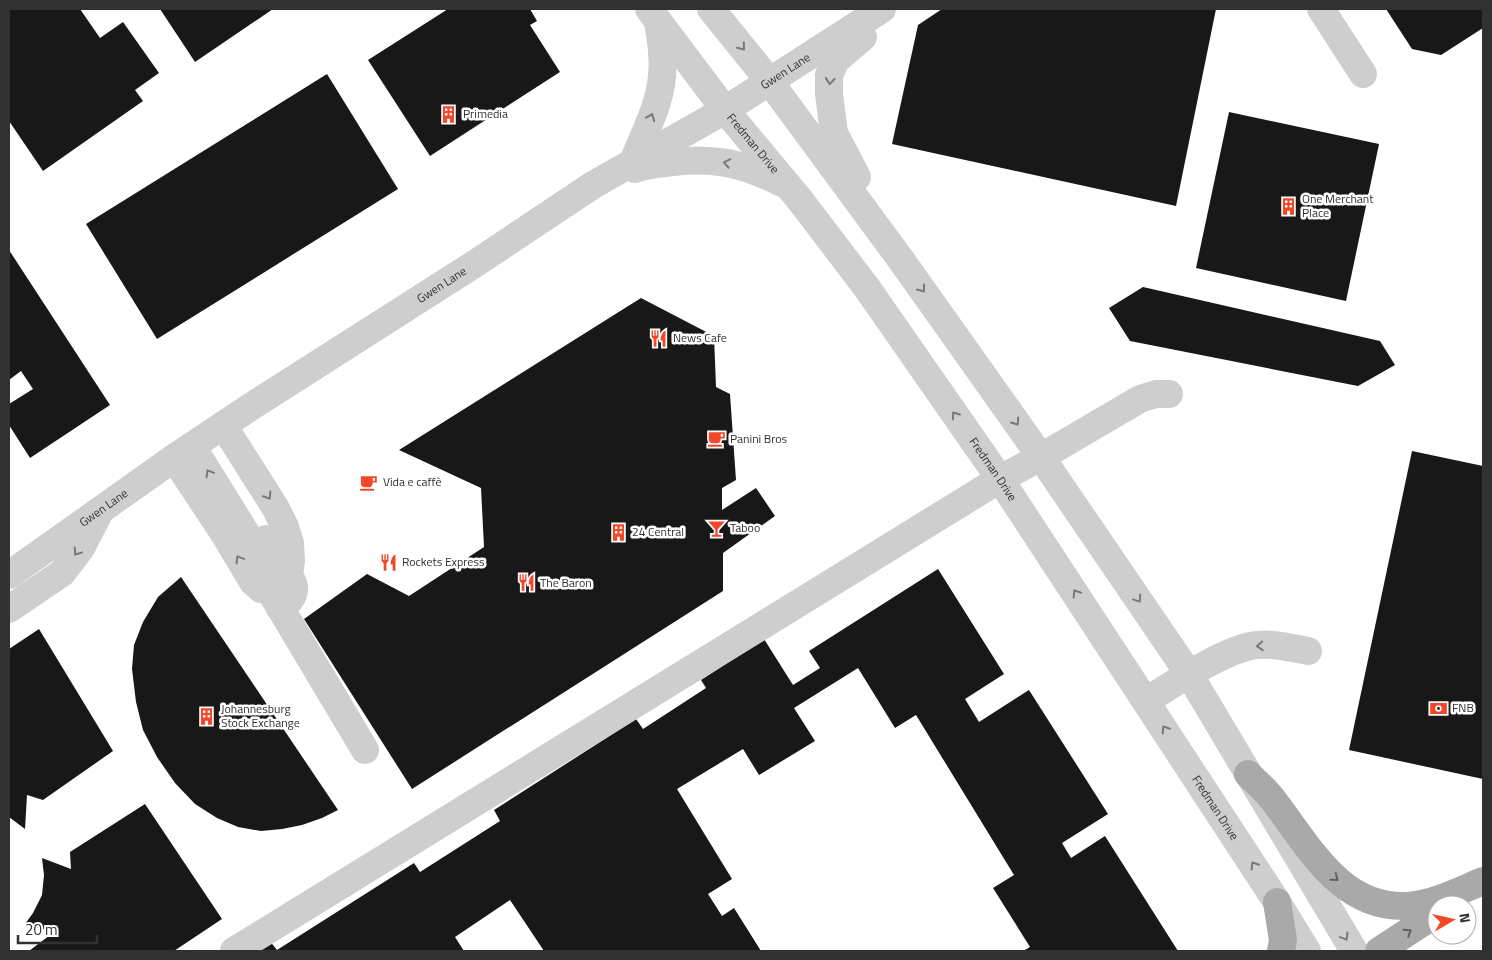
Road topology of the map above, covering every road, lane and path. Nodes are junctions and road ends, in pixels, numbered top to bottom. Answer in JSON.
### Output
{"nodes":[{"id":1,"x":711,"y":9,"type":"edge"},
{"id":2,"x":882,"y":9,"type":"edge"},
{"id":3,"x":897,"y":9,"type":"edge"},
{"id":4,"x":1321,"y":9,"type":"edge"},
{"id":5,"x":653,"y":14,"type":"edge"},
{"id":6,"x":1363,"y":74,"type":"dead end"},
{"id":7,"x":770,"y":82,"type":"junction"},
{"id":8,"x":725,"y":110,"type":"junction"},
{"id":9,"x":632,"y":162,"type":"junction"},
{"id":10,"x":593,"y":185,"type":"junction"},
{"id":11,"x":800,"y":200,"type":"junction"},
{"id":12,"x":899,"y":257,"type":"junction"},
{"id":13,"x":1169,"y":394,"type":"dead end"},
{"id":14,"x":199,"y":441,"type":"junction"},
{"id":15,"x":1041,"y":457,"type":"junction"},
{"id":16,"x":1000,"y":479,"type":"junction"},
{"id":17,"x":101,"y":509,"type":"junction"},
{"id":18,"x":9,"y":575,"type":"edge"},
{"id":19,"x":280,"y":592,"type":"junction"},
{"id":20,"x":9,"y":609,"type":"edge"},
{"id":21,"x":1308,"y":651,"type":"dead end"},
{"id":22,"x":1189,"y":674,"type":"junction"},
{"id":23,"x":1146,"y":701,"type":"junction"},
{"id":24,"x":365,"y":750,"type":"dead end"},
{"id":25,"x":1248,"y":774,"type":"junction"},
{"id":26,"x":1483,"y":881,"type":"edge"},
{"id":27,"x":1463,"y":895,"type":"edge"},
{"id":28,"x":1277,"y":902,"type":"junction"},
{"id":29,"x":1427,"y":920,"type":"edge"},
{"id":30,"x":234,"y":951,"type":"edge"},
{"id":31,"x":1281,"y":951,"type":"edge"},
{"id":32,"x":1307,"y":951,"type":"edge"},
{"id":33,"x":1354,"y":951,"type":"edge"},
{"id":34,"x":1379,"y":951,"type":"edge"}],
"edges":[{"from":1,"to":7,"type":"street","one_way":true},
{"from":2,"to":7,"type":"street","name":"Gwen Lane"},
{"from":3,"to":12,"type":"street","one_way":true},
{"from":4,"to":6,"type":"street"},
{"from":5,"to":8,"type":"street","name":"Fredman Drive"},
{"from":9,"to":5,"type":"street","one_way":true},
{"from":7,"to":8,"type":"street","name":"Gwen Lane"},
{"from":7,"to":12,"type":"street"},
{"from":8,"to":9,"type":"street","name":"Gwen Lane"},
{"from":8,"to":11,"type":"street","name":"Fredman Drive"},
{"from":9,"to":10,"type":"street","name":"Gwen Lane"},
{"from":11,"to":10,"type":"street","one_way":true},
{"from":10,"to":14,"type":"street","name":"Gwen Lane"},
{"from":16,"to":11,"type":"street","name":"Fredman Drive","one_way":true},
{"from":12,"to":15,"type":"street","one_way":true},
{"from":13,"to":15,"type":"street"},
{"from":14,"to":17,"type":"street","name":"Gwen Lane"},
{"from":14,"to":19,"type":"street","one_way":true},
{"from":19,"to":14,"type":"street","one_way":true},
{"from":15,"to":16,"type":"street"},
{"from":15,"to":22,"type":"street","one_way":true},
{"from":23,"to":16,"type":"street","name":"Fredman Drive","one_way":true},
{"from":16,"to":30,"type":"street"},
{"from":17,"to":18,"type":"street","name":"Gwen Lane"},
{"from":17,"to":20,"type":"street","one_way":true},
{"from":19,"to":24,"type":"street"},
{"from":21,"to":22,"type":"street","one_way":true},
{"from":22,"to":23,"type":"street"},
{"from":22,"to":25,"type":"street"},
{"from":28,"to":23,"type":"street","name":"Fredman Drive","one_way":true},
{"from":25,"to":26,"type":"main road","one_way":true},
{"from":25,"to":33,"type":"street","one_way":true},
{"from":26,"to":27,"type":"main road"},
{"from":28,"to":31,"type":"main road"},
{"from":28,"to":32,"type":"street","name":"Fredman Drive"},
{"from":34,"to":29,"type":"main road","one_way":true}]}
